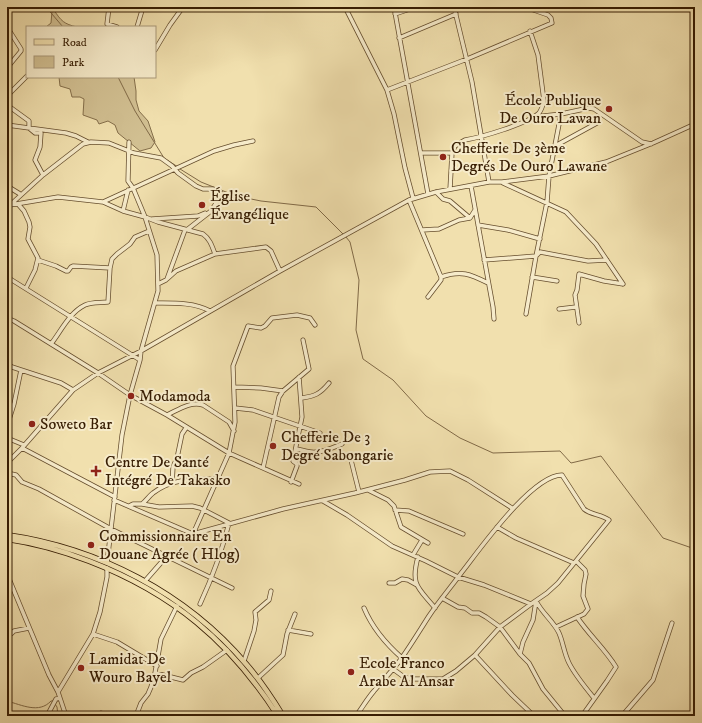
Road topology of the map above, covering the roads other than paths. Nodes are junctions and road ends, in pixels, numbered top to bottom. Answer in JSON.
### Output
{"nodes":[{"id":1,"x":109,"y":7,"type":"edge"},
{"id":2,"x":143,"y":7,"type":"edge"},
{"id":3,"x":183,"y":7,"type":"edge"},
{"id":4,"x":345,"y":7,"type":"edge"},
{"id":5,"x":394,"y":7,"type":"edge"},
{"id":6,"x":416,"y":7,"type":"edge"},
{"id":7,"x":465,"y":7,"type":"edge"},
{"id":8,"x":525,"y":7,"type":"edge"},
{"id":9,"x":455,"y":11,"type":"edge"},
{"id":10,"x":396,"y":14,"type":"junction"},
{"id":11,"x":114,"y":26,"type":"edge"},
{"id":12,"x":137,"y":26,"type":"edge"},
{"id":13,"x":7,"y":27,"type":"edge"},
{"id":14,"x":530,"y":31,"type":"junction"},
{"id":15,"x":399,"y":38,"type":"junction"},
{"id":16,"x":156,"y":48,"type":"edge"},
{"id":17,"x":467,"y":59,"type":"junction"},
{"id":18,"x":7,"y":68,"type":"edge"},
{"id":19,"x":26,"y":77,"type":"edge"},
{"id":20,"x":407,"y":82,"type":"junction"},
{"id":21,"x":387,"y":90,"type":"junction"},
{"id":22,"x":7,"y":96,"type":"edge"},
{"id":23,"x":7,"y":105,"type":"edge"},
{"id":24,"x":561,"y":114,"type":"junction"},
{"id":25,"x":533,"y":117,"type":"junction"},
{"id":26,"x":597,"y":123,"type":"dead end"},
{"id":27,"x":695,"y":124,"type":"edge"},
{"id":28,"x":7,"y":125,"type":"edge"},
{"id":29,"x":29,"y":128,"type":"junction"},
{"id":30,"x":482,"y":136,"type":"junction"},
{"id":31,"x":253,"y":141,"type":"dead end"},
{"id":32,"x":88,"y":142,"type":"junction"},
{"id":33,"x":129,"y":142,"type":"dead end"},
{"id":34,"x":653,"y":144,"type":"junction"},
{"id":35,"x":554,"y":146,"type":"junction"},
{"id":36,"x":129,"y":151,"type":"junction"},
{"id":37,"x":421,"y":153,"type":"junction"},
{"id":38,"x":452,"y":153,"type":"junction"},
{"id":39,"x":174,"y":169,"type":"junction"},
{"id":40,"x":43,"y":175,"type":"junction"},
{"id":41,"x":549,"y":176,"type":"junction"},
{"id":42,"x":489,"y":182,"type":"junction"},
{"id":43,"x":502,"y":182,"type":"junction"},
{"id":44,"x":7,"y":186,"type":"edge"},
{"id":45,"x":471,"y":186,"type":"junction"},
{"id":46,"x":133,"y":188,"type":"junction"},
{"id":47,"x":450,"y":189,"type":"junction"},
{"id":48,"x":128,"y":190,"type":"junction"},
{"id":49,"x":436,"y":192,"type":"junction"},
{"id":50,"x":20,"y":194,"type":"junction"},
{"id":51,"x":428,"y":194,"type":"junction"},
{"id":52,"x":413,"y":198,"type":"junction"},
{"id":53,"x":409,"y":200,"type":"junction"},
{"id":54,"x":103,"y":202,"type":"junction"},
{"id":55,"x":547,"y":202,"type":"junction"},
{"id":56,"x":18,"y":204,"type":"junction"},
{"id":57,"x":8,"y":206,"type":"edge"},
{"id":58,"x":476,"y":209,"type":"junction"},
{"id":59,"x":123,"y":211,"type":"junction"},
{"id":60,"x":211,"y":211,"type":"junction"},
{"id":61,"x":147,"y":218,"type":"junction"},
{"id":62,"x":470,"y":218,"type":"junction"},
{"id":63,"x":478,"y":225,"type":"junction"},
{"id":64,"x":186,"y":230,"type":"junction"},
{"id":65,"x":422,"y":230,"type":"junction"},
{"id":66,"x":149,"y":231,"type":"junction"},
{"id":67,"x":540,"y":239,"type":"junction"},
{"id":68,"x":215,"y":254,"type":"junction"},
{"id":69,"x":536,"y":256,"type":"junction"},
{"id":70,"x":38,"y":260,"type":"junction"},
{"id":71,"x":484,"y":260,"type":"junction"},
{"id":72,"x":607,"y":260,"type":"junction"},
{"id":73,"x":110,"y":268,"type":"junction"},
{"id":74,"x":280,"y":271,"type":"junction"},
{"id":75,"x":532,"y":276,"type":"junction"},
{"id":76,"x":7,"y":277,"type":"edge"},
{"id":77,"x":441,"y":277,"type":"junction"},
{"id":78,"x":166,"y":280,"type":"junction"},
{"id":79,"x":557,"y":281,"type":"dead end"},
{"id":80,"x":488,"y":283,"type":"junction"},
{"id":81,"x":158,"y":284,"type":"junction"},
{"id":82,"x":26,"y":288,"type":"junction"},
{"id":83,"x":428,"y":297,"type":"dead end"},
{"id":84,"x":155,"y":303,"type":"junction"},
{"id":85,"x":576,"y":307,"type":"junction"},
{"id":86,"x":559,"y":310,"type":"dead end"},
{"id":87,"x":210,"y":311,"type":"junction"},
{"id":88,"x":526,"y":314,"type":"dead end"},
{"id":89,"x":71,"y":316,"type":"junction"},
{"id":90,"x":7,"y":318,"type":"edge"},
{"id":91,"x":494,"y":319,"type":"dead end"},
{"id":92,"x":579,"y":323,"type":"dead end"},
{"id":93,"x":315,"y":325,"type":"dead end"},
{"id":94,"x":303,"y":340,"type":"dead end"},
{"id":95,"x":52,"y":344,"type":"junction"},
{"id":96,"x":141,"y":351,"type":"junction"},
{"id":97,"x":132,"y":354,"type":"junction"},
{"id":98,"x":140,"y":360,"type":"junction"},
{"id":99,"x":7,"y":364,"type":"edge"},
{"id":100,"x":21,"y":370,"type":"junction"},
{"id":101,"x":98,"y":373,"type":"junction"},
{"id":102,"x":299,"y":377,"type":"junction"},
{"id":103,"x":329,"y":383,"type":"dead end"},
{"id":104,"x":235,"y":387,"type":"junction"},
{"id":105,"x":73,"y":390,"type":"junction"},
{"id":106,"x":283,"y":391,"type":"junction"},
{"id":107,"x":130,"y":395,"type":"junction"},
{"id":108,"x":302,"y":398,"type":"junction"},
{"id":109,"x":235,"y":408,"type":"junction"},
{"id":110,"x":167,"y":415,"type":"junction"},
{"id":111,"x":275,"y":418,"type":"junction"},
{"id":112,"x":235,"y":422,"type":"junction"},
{"id":113,"x":231,"y":424,"type":"junction"},
{"id":114,"x":7,"y":426,"type":"edge"},
{"id":115,"x":301,"y":426,"type":"junction"},
{"id":116,"x":186,"y":428,"type":"junction"},
{"id":117,"x":234,"y":432,"type":"junction"},
{"id":118,"x":320,"y":433,"type":"dead end"},
{"id":119,"x":7,"y":438,"type":"edge"},
{"id":120,"x":342,"y":444,"type":"dead end"},
{"id":121,"x":23,"y":447,"type":"junction"},
{"id":122,"x":296,"y":449,"type":"junction"},
{"id":123,"x":229,"y":453,"type":"junction"},
{"id":124,"x":351,"y":460,"type":"dead end"},
{"id":125,"x":7,"y":463,"type":"edge"},
{"id":126,"x":263,"y":468,"type":"junction"},
{"id":127,"x":7,"y":473,"type":"edge"},
{"id":128,"x":217,"y":479,"type":"junction"},
{"id":129,"x":291,"y":482,"type":"junction"},
{"id":130,"x":172,"y":484,"type":"junction"},
{"id":131,"x":299,"y":484,"type":"dead end"},
{"id":132,"x":368,"y":490,"type":"junction"},
{"id":133,"x":358,"y":492,"type":"junction"},
{"id":134,"x":114,"y":499,"type":"junction"},
{"id":135,"x":323,"y":501,"type":"junction"},
{"id":136,"x":142,"y":504,"type":"junction"},
{"id":137,"x":129,"y":506,"type":"junction"},
{"id":138,"x":512,"y":508,"type":"junction"},
{"id":139,"x":204,"y":509,"type":"junction"},
{"id":140,"x":396,"y":510,"type":"junction"},
{"id":141,"x":229,"y":523,"type":"junction"},
{"id":142,"x":497,"y":527,"type":"junction"},
{"id":143,"x":111,"y":529,"type":"junction"},
{"id":144,"x":192,"y":534,"type":"junction"},
{"id":145,"x":463,"y":534,"type":"dead end"},
{"id":146,"x":7,"y":535,"type":"edge"},
{"id":147,"x":7,"y":540,"type":"edge"},
{"id":148,"x":422,"y":540,"type":"junction"},
{"id":149,"x":428,"y":543,"type":"dead end"},
{"id":150,"x":413,"y":555,"type":"junction"},
{"id":151,"x":166,"y":556,"type":"junction"},
{"id":152,"x":418,"y":557,"type":"junction"},
{"id":153,"x":575,"y":562,"type":"junction"},
{"id":154,"x":107,"y":565,"type":"junction"},
{"id":155,"x":7,"y":574,"type":"edge"},
{"id":156,"x":458,"y":577,"type":"junction"},
{"id":157,"x":212,"y":579,"type":"junction"},
{"id":158,"x":145,"y":582,"type":"junction"},
{"id":159,"x":388,"y":583,"type":"dead end"},
{"id":160,"x":417,"y":585,"type":"junction"},
{"id":161,"x":232,"y":588,"type":"dead end"},
{"id":162,"x":271,"y":592,"type":"dead end"},
{"id":163,"x":442,"y":598,"type":"junction"},
{"id":164,"x":536,"y":600,"type":"junction"},
{"id":165,"x":200,"y":604,"type":"dead end"},
{"id":166,"x":530,"y":604,"type":"junction"},
{"id":167,"x":177,"y":606,"type":"junction"},
{"id":168,"x":364,"y":608,"type":"dead end"},
{"id":169,"x":435,"y":608,"type":"junction"},
{"id":170,"x":295,"y":614,"type":"dead end"},
{"id":171,"x":577,"y":618,"type":"junction"},
{"id":172,"x":672,"y":623,"type":"dead end"},
{"id":173,"x":500,"y":627,"type":"junction"},
{"id":174,"x":556,"y":627,"type":"junction"},
{"id":175,"x":29,"y":628,"type":"junction"},
{"id":176,"x":288,"y":630,"type":"junction"},
{"id":177,"x":7,"y":633,"type":"edge"},
{"id":178,"x":92,"y":634,"type":"junction"},
{"id":179,"x":310,"y":634,"type":"dead end"},
{"id":180,"x":226,"y":650,"type":"junction"},
{"id":181,"x":520,"y":654,"type":"junction"},
{"id":182,"x":475,"y":655,"type":"junction"},
{"id":183,"x":402,"y":658,"type":"junction"},
{"id":184,"x":244,"y":661,"type":"junction"},
{"id":185,"x":157,"y":666,"type":"junction"},
{"id":186,"x":393,"y":669,"type":"junction"},
{"id":187,"x":155,"y":673,"type":"junction"},
{"id":188,"x":258,"y":678,"type":"junction"},
{"id":189,"x":58,"y":692,"type":"junction"},
{"id":190,"x":58,"y":698,"type":"junction"},
{"id":191,"x":594,"y":698,"type":"junction"},
{"id":192,"x":531,"y":712,"type":"junction"},
{"id":193,"x":47,"y":716,"type":"edge"},
{"id":194,"x":66,"y":716,"type":"edge"},
{"id":195,"x":136,"y":716,"type":"edge"},
{"id":196,"x":278,"y":716,"type":"edge"},
{"id":197,"x":283,"y":716,"type":"edge"},
{"id":198,"x":356,"y":716,"type":"edge"},
{"id":199,"x":527,"y":716,"type":"edge"},
{"id":200,"x":534,"y":716,"type":"edge"},
{"id":201,"x":565,"y":716,"type":"edge"},
{"id":202,"x":582,"y":716,"type":"edge"},
{"id":203,"x":622,"y":716,"type":"edge"}],
"edges":[{"from":1,"to":11,"type":"street"},
{"from":2,"to":12,"type":"street"},
{"from":3,"to":16,"type":"street"},
{"from":4,"to":21,"type":"street"},
{"from":5,"to":10,"type":"street"},
{"from":6,"to":10,"type":"street"},
{"from":7,"to":9,"type":"street"},
{"from":8,"to":14,"type":"street"},
{"from":9,"to":15,"type":"street"},
{"from":9,"to":17,"type":"street"},
{"from":10,"to":15,"type":"street"},
{"from":13,"to":18,"type":"street"},
{"from":14,"to":17,"type":"street"},
{"from":14,"to":25,"type":"street"},
{"from":15,"to":20,"type":"street"},
{"from":17,"to":20,"type":"street"},
{"from":17,"to":30,"type":"street"},
{"from":19,"to":22,"type":"street"},
{"from":20,"to":21,"type":"street"},
{"from":20,"to":37,"type":"street"},
{"from":21,"to":52,"type":"street"},
{"from":23,"to":29,"type":"street"},
{"from":24,"to":25,"type":"street"},
{"from":24,"to":34,"type":"street"},
{"from":24,"to":35,"type":"street"},
{"from":25,"to":30,"type":"street"},
{"from":26,"to":35,"type":"street"},
{"from":27,"to":34,"type":"street"},
{"from":28,"to":29,"type":"street"},
{"from":29,"to":32,"type":"street"},
{"from":29,"to":40,"type":"street"},
{"from":30,"to":38,"type":"street"},
{"from":30,"to":42,"type":"street"},
{"from":31,"to":39,"type":"street"},
{"from":32,"to":36,"type":"street"},
{"from":32,"to":40,"type":"street"},
{"from":33,"to":36,"type":"street"},
{"from":34,"to":41,"type":"street"},
{"from":35,"to":41,"type":"street"},
{"from":36,"to":39,"type":"street"},
{"from":36,"to":46,"type":"street"},
{"from":37,"to":38,"type":"street"},
{"from":37,"to":51,"type":"street"},
{"from":38,"to":47,"type":"street"},
{"from":39,"to":46,"type":"street"},
{"from":39,"to":60,"type":"street"},
{"from":40,"to":50,"type":"street"},
{"from":41,"to":43,"type":"street"},
{"from":41,"to":55,"type":"street"},
{"from":42,"to":43,"type":"street"},
{"from":42,"to":45,"type":"street"},
{"from":43,"to":55,"type":"street"},
{"from":44,"to":50,"type":"street"},
{"from":45,"to":47,"type":"street"},
{"from":45,"to":58,"type":"street"},
{"from":46,"to":48,"type":"street"},
{"from":46,"to":61,"type":"street"},
{"from":47,"to":49,"type":"street"},
{"from":48,"to":54,"type":"street"},
{"from":48,"to":59,"type":"street"},
{"from":49,"to":51,"type":"street"},
{"from":49,"to":62,"type":"street"},
{"from":50,"to":57,"type":"street"},
{"from":51,"to":52,"type":"street"},
{"from":52,"to":53,"type":"street"},
{"from":53,"to":65,"type":"street"},
{"from":53,"to":74,"type":"street"},
{"from":54,"to":56,"type":"street"},
{"from":54,"to":59,"type":"street"},
{"from":55,"to":67,"type":"street"},
{"from":55,"to":72,"type":"street"},
{"from":56,"to":57,"type":"street"},
{"from":56,"to":70,"type":"street"},
{"from":58,"to":62,"type":"street"},
{"from":58,"to":63,"type":"street"},
{"from":59,"to":61,"type":"street"},
{"from":60,"to":61,"type":"street"},
{"from":60,"to":64,"type":"street"},
{"from":61,"to":64,"type":"street"},
{"from":61,"to":66,"type":"street"},
{"from":62,"to":65,"type":"street"},
{"from":63,"to":67,"type":"street"},
{"from":63,"to":71,"type":"street"},
{"from":64,"to":68,"type":"street"},
{"from":64,"to":78,"type":"street"},
{"from":65,"to":77,"type":"street"},
{"from":66,"to":73,"type":"street"},
{"from":66,"to":81,"type":"street"},
{"from":67,"to":69,"type":"street"},
{"from":68,"to":74,"type":"street"},
{"from":68,"to":78,"type":"street"},
{"from":69,"to":71,"type":"street"},
{"from":69,"to":72,"type":"street"},
{"from":69,"to":75,"type":"street"},
{"from":70,"to":73,"type":"street"},
{"from":70,"to":82,"type":"street"},
{"from":71,"to":80,"type":"street"},
{"from":72,"to":85,"type":"street"},
{"from":73,"to":89,"type":"street"},
{"from":74,"to":87,"type":"street"},
{"from":75,"to":79,"type":"street"},
{"from":75,"to":88,"type":"street"},
{"from":76,"to":82,"type":"street"},
{"from":77,"to":80,"type":"street"},
{"from":77,"to":83,"type":"street"},
{"from":78,"to":81,"type":"street"},
{"from":80,"to":91,"type":"street"},
{"from":81,"to":84,"type":"street"},
{"from":82,"to":89,"type":"street"},
{"from":84,"to":87,"type":"street"},
{"from":84,"to":96,"type":"street"},
{"from":85,"to":86,"type":"street"},
{"from":85,"to":92,"type":"street"},
{"from":87,"to":96,"type":"street"},
{"from":89,"to":95,"type":"street"},
{"from":89,"to":97,"type":"street"},
{"from":90,"to":95,"type":"street"},
{"from":93,"to":104,"type":"street"},
{"from":94,"to":102,"type":"street"},
{"from":95,"to":101,"type":"street"},
{"from":96,"to":97,"type":"street"},
{"from":96,"to":98,"type":"street"},
{"from":97,"to":98,"type":"street"},
{"from":97,"to":101,"type":"street"},
{"from":98,"to":107,"type":"street"},
{"from":99,"to":100,"type":"street"},
{"from":100,"to":105,"type":"street"},
{"from":100,"to":114,"type":"street"},
{"from":101,"to":105,"type":"street"},
{"from":101,"to":107,"type":"street"},
{"from":102,"to":106,"type":"street"},
{"from":102,"to":108,"type":"street"},
{"from":103,"to":108,"type":"street"},
{"from":104,"to":106,"type":"street"},
{"from":104,"to":109,"type":"street"},
{"from":105,"to":121,"type":"street"},
{"from":106,"to":111,"type":"street"},
{"from":107,"to":110,"type":"street"},
{"from":107,"to":134,"type":"street"},
{"from":108,"to":115,"type":"street"},
{"from":109,"to":111,"type":"street"},
{"from":109,"to":112,"type":"street"},
{"from":110,"to":113,"type":"street"},
{"from":110,"to":116,"type":"street"},
{"from":111,"to":115,"type":"street"},
{"from":111,"to":126,"type":"street"},
{"from":112,"to":113,"type":"street"},
{"from":112,"to":117,"type":"street"},
{"from":113,"to":117,"type":"street"},
{"from":115,"to":118,"type":"street"},
{"from":115,"to":122,"type":"street"},
{"from":116,"to":123,"type":"street"},
{"from":116,"to":130,"type":"street"},
{"from":117,"to":123,"type":"street"},
{"from":119,"to":121,"type":"street"},
{"from":120,"to":122,"type":"street"},
{"from":121,"to":125,"type":"street"},
{"from":121,"to":134,"type":"street"},
{"from":122,"to":129,"type":"street"},
{"from":123,"to":126,"type":"street"},
{"from":123,"to":128,"type":"street"},
{"from":124,"to":133,"type":"street"},
{"from":126,"to":129,"type":"street"},
{"from":127,"to":143,"type":"street"},
{"from":128,"to":130,"type":"street"},
{"from":128,"to":139,"type":"street"},
{"from":129,"to":131,"type":"street"},
{"from":130,"to":136,"type":"street"},
{"from":132,"to":133,"type":"street"},
{"from":132,"to":138,"type":"street"},
{"from":132,"to":140,"type":"street"},
{"from":133,"to":135,"type":"street"},
{"from":134,"to":137,"type":"street"},
{"from":134,"to":143,"type":"street"},
{"from":135,"to":141,"type":"street"},
{"from":135,"to":150,"type":"street"},
{"from":136,"to":137,"type":"street"},
{"from":136,"to":139,"type":"street"},
{"from":137,"to":144,"type":"street"},
{"from":138,"to":142,"type":"street"},
{"from":138,"to":153,"type":"street"},
{"from":139,"to":141,"type":"street"},
{"from":139,"to":144,"type":"street"},
{"from":140,"to":145,"type":"street"},
{"from":140,"to":148,"type":"street"},
{"from":141,"to":144,"type":"street"},
{"from":141,"to":157,"type":"street"},
{"from":142,"to":153,"type":"street"},
{"from":142,"to":156,"type":"street"},
{"from":143,"to":151,"type":"street"},
{"from":143,"to":154,"type":"street"},
{"from":146,"to":154,"type":"main road"},
{"from":147,"to":154,"type":"main road"},
{"from":148,"to":149,"type":"street"},
{"from":148,"to":150,"type":"street"},
{"from":150,"to":152,"type":"street"},
{"from":151,"to":157,"type":"street"},
{"from":151,"to":158,"type":"street"},
{"from":152,"to":156,"type":"street"},
{"from":152,"to":160,"type":"street"},
{"from":153,"to":164,"type":"street"},
{"from":153,"to":171,"type":"street"},
{"from":154,"to":158,"type":"main road"},
{"from":154,"to":167,"type":"main road"},
{"from":154,"to":178,"type":"street"},
{"from":155,"to":175,"type":"street"},
{"from":156,"to":163,"type":"street"},
{"from":156,"to":166,"type":"street"},
{"from":157,"to":161,"type":"street"},
{"from":157,"to":165,"type":"street"},
{"from":158,"to":184,"type":"main road"},
{"from":159,"to":160,"type":"street"},
{"from":160,"to":169,"type":"street"},
{"from":162,"to":184,"type":"street"},
{"from":163,"to":169,"type":"street"},
{"from":163,"to":173,"type":"street"},
{"from":164,"to":166,"type":"street"},
{"from":164,"to":174,"type":"street"},
{"from":164,"to":181,"type":"street"},
{"from":166,"to":173,"type":"street"},
{"from":167,"to":180,"type":"main road"},
{"from":167,"to":185,"type":"street"},
{"from":168,"to":183,"type":"street"},
{"from":169,"to":183,"type":"street"},
{"from":170,"to":176,"type":"street"},
{"from":171,"to":174,"type":"street"},
{"from":171,"to":191,"type":"street"},
{"from":172,"to":203,"type":"street"},
{"from":173,"to":181,"type":"street"},
{"from":173,"to":182,"type":"street"},
{"from":174,"to":191,"type":"street"},
{"from":175,"to":177,"type":"street"},
{"from":175,"to":189,"type":"street"},
{"from":176,"to":179,"type":"street"},
{"from":176,"to":188,"type":"street"},
{"from":178,"to":185,"type":"street"},
{"from":178,"to":189,"type":"street"},
{"from":180,"to":187,"type":"street"},
{"from":180,"to":196,"type":"main road"},
{"from":181,"to":201,"type":"street"},
{"from":182,"to":186,"type":"street"},
{"from":182,"to":192,"type":"street"},
{"from":183,"to":186,"type":"street"},
{"from":184,"to":188,"type":"main road"},
{"from":185,"to":187,"type":"street"},
{"from":186,"to":198,"type":"street"},
{"from":187,"to":195,"type":"street"},
{"from":188,"to":197,"type":"main road"},
{"from":189,"to":190,"type":"street"},
{"from":190,"to":193,"type":"street"},
{"from":190,"to":194,"type":"street"},
{"from":191,"to":202,"type":"street"},
{"from":192,"to":199,"type":"street"},
{"from":192,"to":200,"type":"street"}]}
